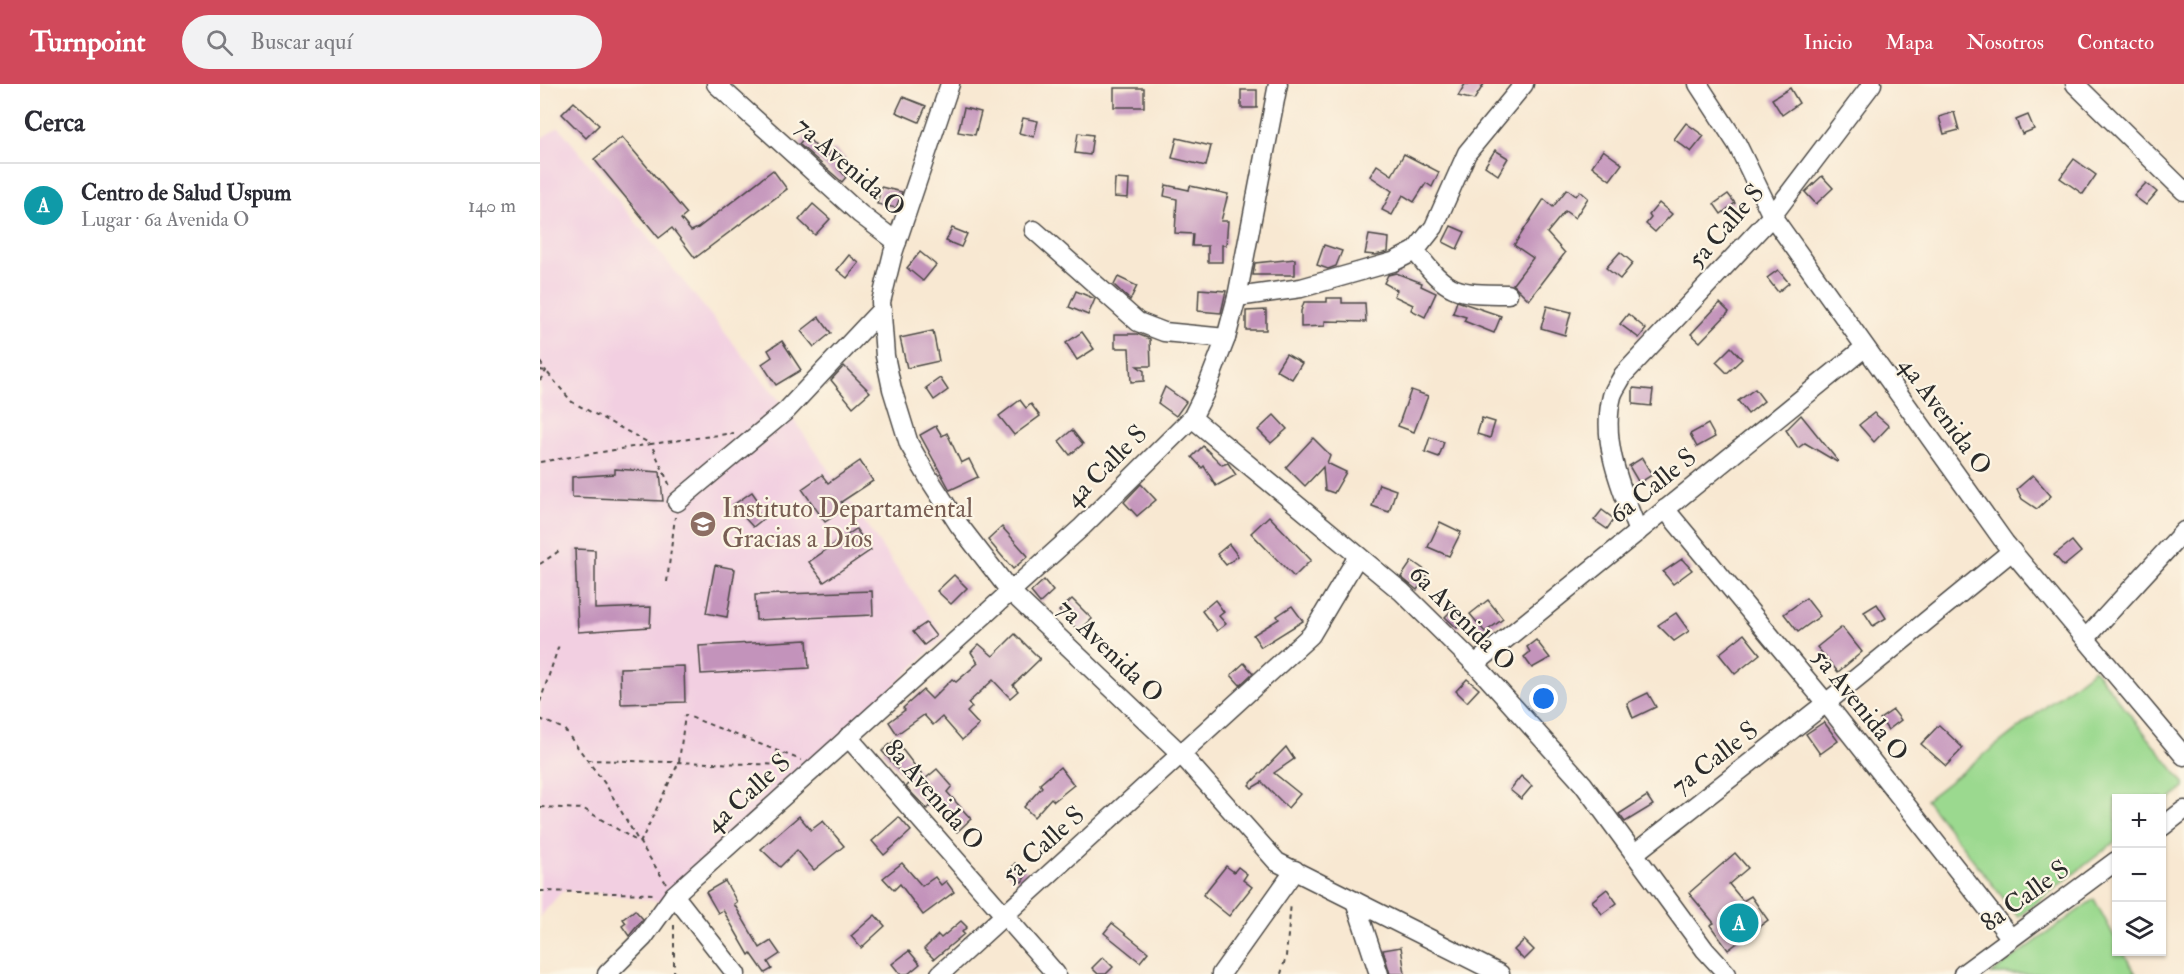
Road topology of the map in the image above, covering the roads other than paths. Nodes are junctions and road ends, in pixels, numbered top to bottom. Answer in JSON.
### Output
{"nodes":[{"id":1,"x":716,"y":84,"type":"edge"},
{"id":2,"x":950,"y":84,"type":"edge"},
{"id":3,"x":1278,"y":84,"type":"edge"},
{"id":4,"x":1524,"y":84,"type":"edge"},
{"id":5,"x":1698,"y":84,"type":"edge"},
{"id":6,"x":1872,"y":84,"type":"edge"},
{"id":7,"x":2075,"y":84,"type":"edge"},
{"id":8,"x":2184,"y":191,"type":"edge"},
{"id":9,"x":1773,"y":216,"type":"junction"},
{"id":10,"x":1034,"y":231,"type":"dead end"},
{"id":11,"x":897,"y":242,"type":"junction"},
{"id":12,"x":1415,"y":251,"type":"junction"},
{"id":13,"x":1508,"y":294,"type":"dead end"},
{"id":14,"x":1237,"y":297,"type":"junction"},
{"id":15,"x":882,"y":309,"type":"junction"},
{"id":16,"x":1226,"y":338,"type":"junction"},
{"id":17,"x":1864,"y":348,"type":"junction"},
{"id":18,"x":1192,"y":418,"type":"junction"},
{"id":19,"x":677,"y":502,"type":"road end"},
{"id":20,"x":1665,"y":509,"type":"junction"},
{"id":21,"x":1638,"y":531,"type":"junction"},
{"id":22,"x":2184,"y":531,"type":"edge"},
{"id":23,"x":2012,"y":551,"type":"junction"},
{"id":24,"x":1358,"y":556,"type":"junction"},
{"id":25,"x":1010,"y":591,"type":"junction"},
{"id":26,"x":2086,"y":638,"type":"junction"},
{"id":27,"x":1475,"y":664,"type":"junction"},
{"id":28,"x":1826,"y":703,"type":"junction"},
{"id":29,"x":849,"y":737,"type":"junction"},
{"id":30,"x":1181,"y":754,"type":"junction"},
{"id":31,"x":2184,"y":756,"type":"edge"},
{"id":32,"x":2184,"y":810,"type":"edge"},
{"id":33,"x":2166,"y":824,"type":"edge"},
{"id":34,"x":1635,"y":853,"type":"junction"},
{"id":35,"x":2112,"y":864,"type":"edge"},
{"id":36,"x":1295,"y":870,"type":"junction"},
{"id":37,"x":674,"y":895,"type":"junction"},
{"id":38,"x":1355,"y":901,"type":"junction"},
{"id":39,"x":1005,"y":914,"type":"junction"},
{"id":40,"x":2010,"y":937,"type":"junction"},
{"id":41,"x":607,"y":974,"type":"edge"},
{"id":42,"x":736,"y":974,"type":"edge"},
{"id":43,"x":940,"y":974,"type":"edge"},
{"id":44,"x":1056,"y":974,"type":"edge"},
{"id":45,"x":1221,"y":974,"type":"edge"},
{"id":46,"x":1379,"y":974,"type":"edge"},
{"id":47,"x":1500,"y":974,"type":"edge"},
{"id":48,"x":1727,"y":974,"type":"edge"},
{"id":49,"x":1963,"y":974,"type":"edge"}],
"edges":[{"from":1,"to":11,"type":"street","name":"7a Avenida O"},
{"from":2,"to":11,"type":"street","name":"7a Avenida O"},
{"from":3,"to":14,"type":"street","name":"4a Calle S"},
{"from":4,"to":12,"type":"street"},
{"from":5,"to":9,"type":"street","name":"4a Avenida O"},
{"from":6,"to":9,"type":"street","name":"5a Calle S"},
{"from":7,"to":8,"type":"street"},
{"from":9,"to":17,"type":"street","name":"4a Avenida O"},
{"from":9,"to":21,"type":"street","name":"5a Calle S"},
{"from":10,"to":16,"type":"street"},
{"from":11,"to":15,"type":"street","name":"7a Avenida O"},
{"from":12,"to":13,"type":"street"},
{"from":12,"to":14,"type":"street"},
{"from":14,"to":16,"type":"street","name":"4a Calle S"},
{"from":15,"to":19,"type":"street"},
{"from":15,"to":25,"type":"street","name":"7a Avenida O"},
{"from":16,"to":18,"type":"street","name":"4a Calle S"},
{"from":17,"to":20,"type":"street","name":"6a Calle S"},
{"from":17,"to":23,"type":"street","name":"4a Avenida O"},
{"from":18,"to":24,"type":"street","name":"6a Avenida O"},
{"from":18,"to":25,"type":"street","name":"4a Calle S"},
{"from":20,"to":21,"type":"street","name":"6a Calle S"},
{"from":20,"to":28,"type":"street","name":"5a Avenida O"},
{"from":21,"to":27,"type":"street","name":"6a Calle S"},
{"from":22,"to":26,"type":"street"},
{"from":23,"to":26,"type":"street","name":"4a Avenida O"},
{"from":23,"to":28,"type":"street","name":"7a Calle S"},
{"from":24,"to":27,"type":"street","name":"6a Avenida O"},
{"from":24,"to":30,"type":"street","name":"5a Calle S"},
{"from":25,"to":29,"type":"street","name":"4a Calle S"},
{"from":25,"to":30,"type":"street","name":"7a Avenida O"},
{"from":26,"to":31,"type":"street","name":"4a Avenida O"},
{"from":27,"to":34,"type":"street","name":"6a Avenida O"},
{"from":28,"to":34,"type":"street","name":"7a Calle S"},
{"from":28,"to":40,"type":"street","name":"5a Avenida O"},
{"from":29,"to":37,"type":"street","name":"4a Calle S"},
{"from":29,"to":39,"type":"street","name":"8a Avenida O"},
{"from":30,"to":36,"type":"street","name":"7a Avenida O"},
{"from":30,"to":39,"type":"street","name":"5a Calle S"},
{"from":32,"to":33,"type":"street"},
{"from":34,"to":48,"type":"street","name":"6a Avenida O"},
{"from":35,"to":40,"type":"street","name":"8a Calle S"},
{"from":36,"to":38,"type":"street","name":"7a Avenida O"},
{"from":36,"to":45,"type":"street"},
{"from":37,"to":41,"type":"street","name":"4a Calle S"},
{"from":37,"to":42,"type":"street"},
{"from":38,"to":46,"type":"street"},
{"from":38,"to":47,"type":"street","name":"7a Avenida O"},
{"from":39,"to":43,"type":"street","name":"5a Calle S"},
{"from":39,"to":44,"type":"street","name":"8a Avenida O"},
{"from":40,"to":49,"type":"street","name":"8a Calle S"}]}
